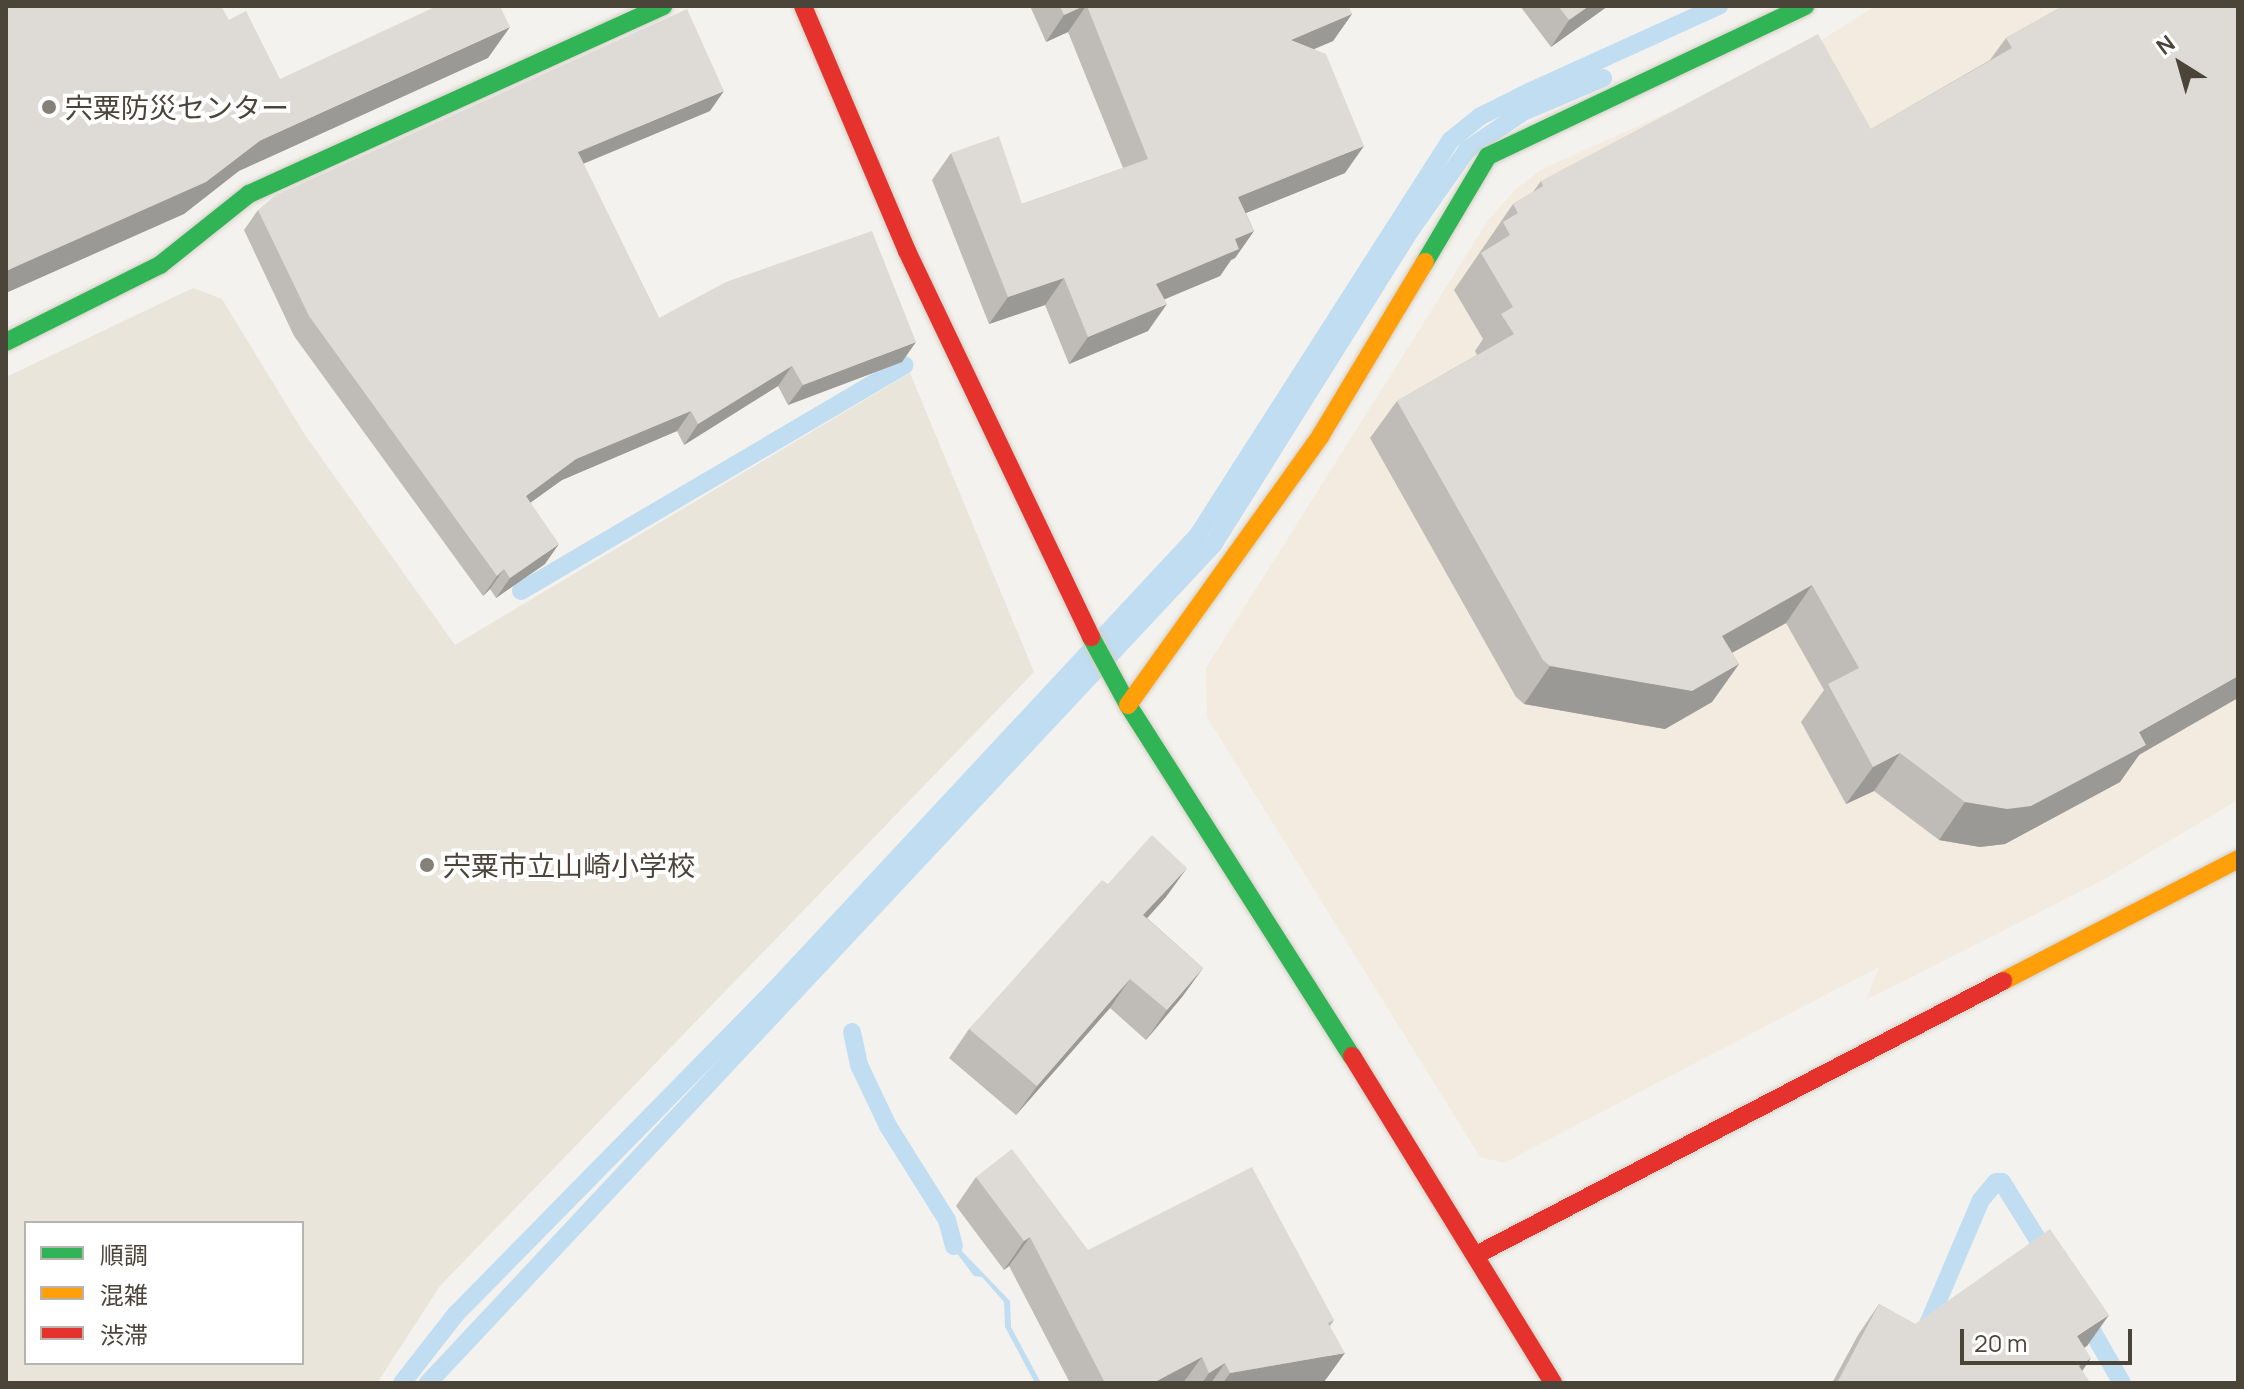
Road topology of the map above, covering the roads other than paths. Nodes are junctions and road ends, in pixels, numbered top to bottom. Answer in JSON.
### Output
{"nodes":[{"id":1,"x":663,"y":6,"type":"edge"},
{"id":2,"x":803,"y":6,"type":"edge"},
{"id":3,"x":1805,"y":6,"type":"edge"},
{"id":4,"x":6,"y":342,"type":"edge"},
{"id":5,"x":1128,"y":705,"type":"junction"},
{"id":6,"x":2238,"y":859,"type":"edge"},
{"id":7,"x":1478,"y":1254,"type":"junction"},
{"id":8,"x":1553,"y":1383,"type":"edge"}],
"edges":[{"from":1,"to":4,"type":"street"},
{"from":2,"to":5,"type":"street"},
{"from":3,"to":5,"type":"street"},
{"from":5,"to":7,"type":"street"},
{"from":6,"to":7,"type":"street"},
{"from":7,"to":8,"type":"street"}]}
